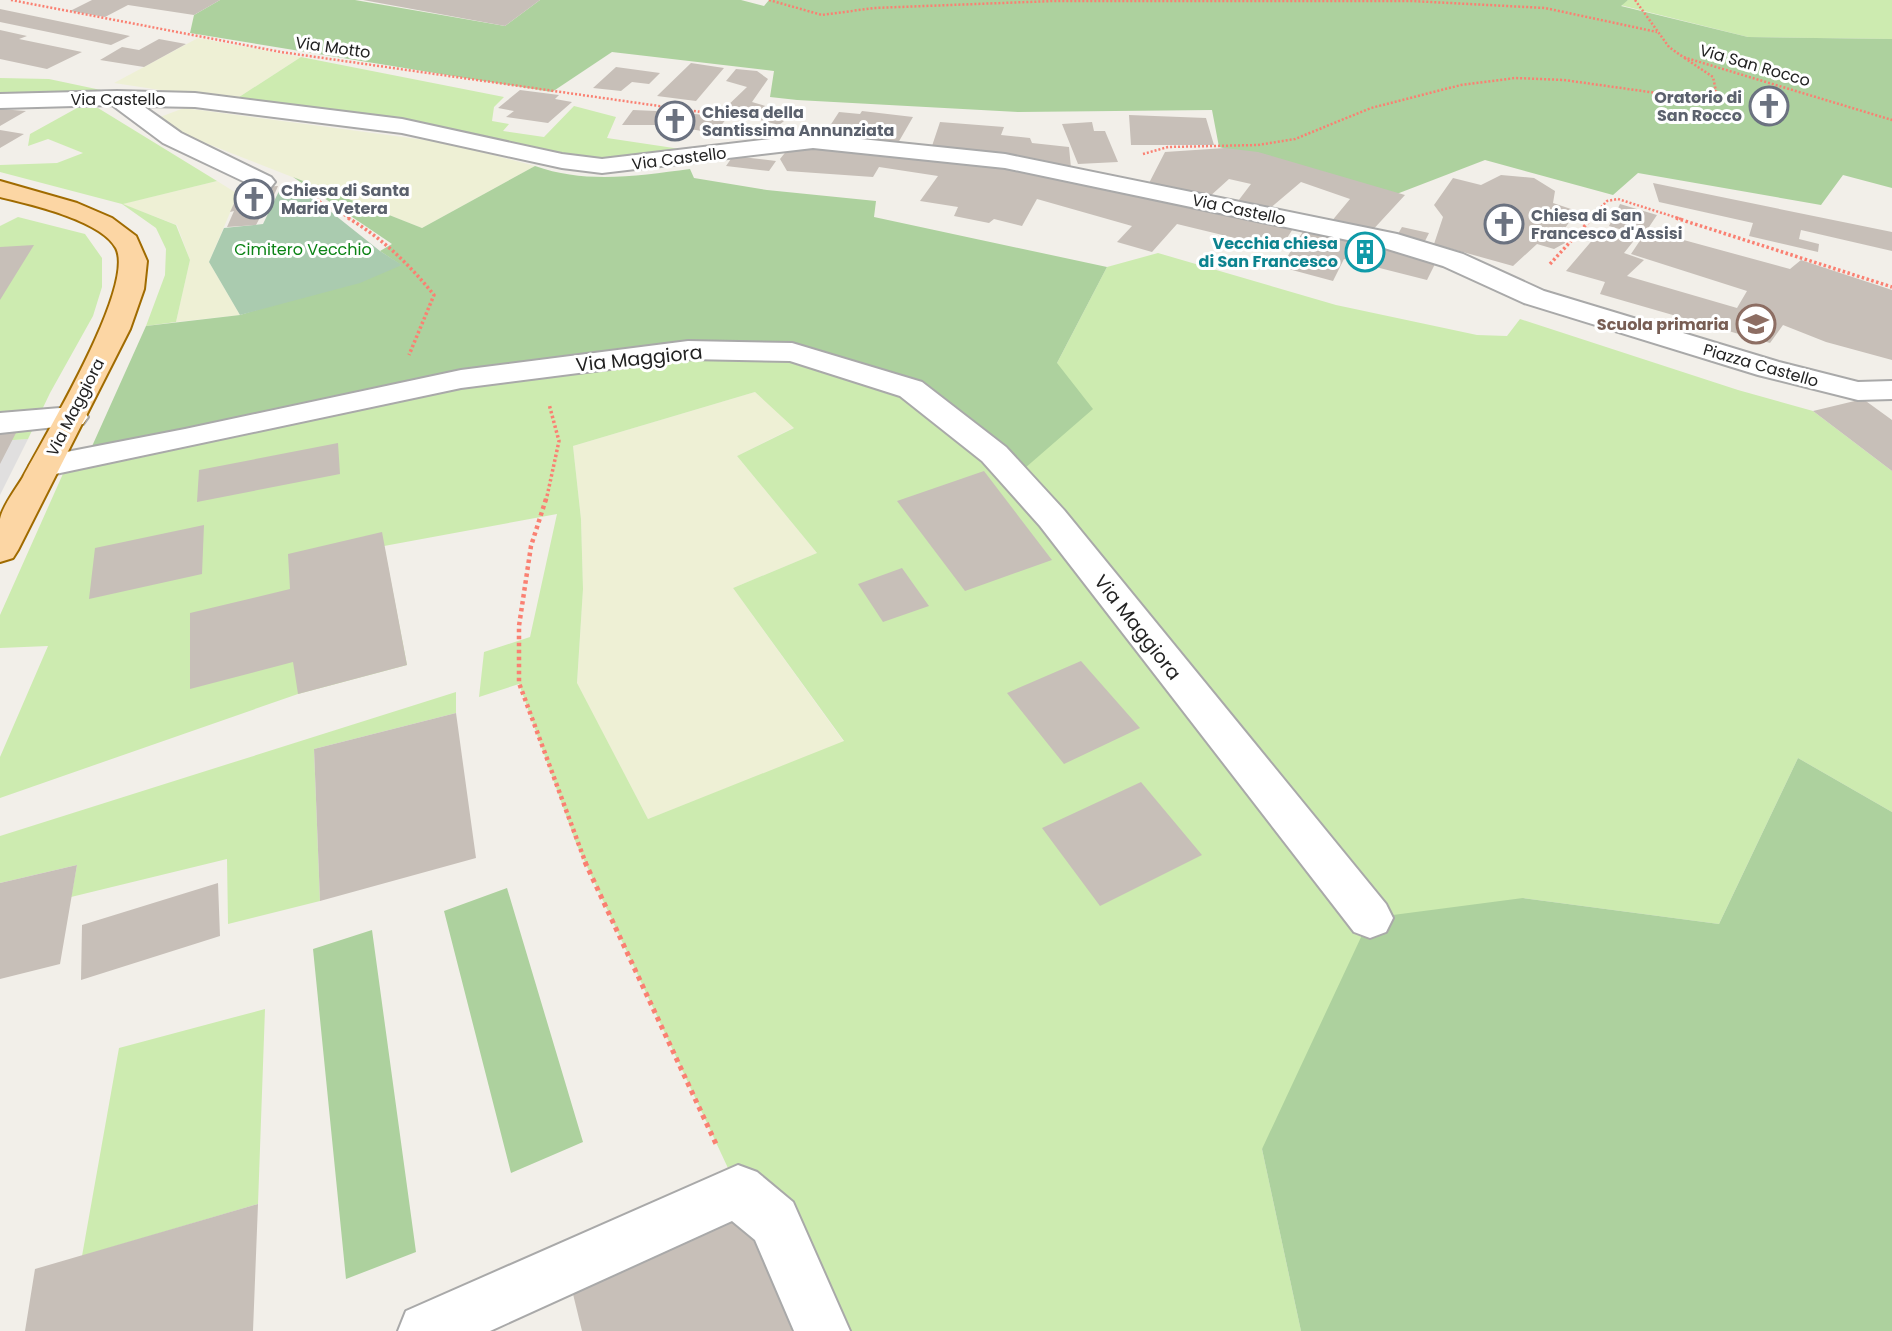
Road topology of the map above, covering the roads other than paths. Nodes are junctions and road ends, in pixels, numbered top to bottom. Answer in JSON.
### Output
{"nodes":[{"id":1,"x":117,"y":98,"type":"junction"},
{"id":2,"x":0,"y":101,"type":"edge"},
{"id":3,"x":262,"y":183,"type":"road end"},
{"id":4,"x":0,"y":189,"type":"edge"},
{"id":5,"x":1543,"y":299,"type":"joint"},
{"id":6,"x":1892,"y":390,"type":"edge"},
{"id":7,"x":72,"y":417,"type":"junction"},
{"id":8,"x":0,"y":423,"type":"edge"},
{"id":9,"x":46,"y":466,"type":"junction"},
{"id":10,"x":0,"y":550,"type":"edge"},
{"id":11,"x":1370,"y":918,"type":"dead end"},
{"id":12,"x":426,"y":1331,"type":"edge"},
{"id":13,"x":822,"y":1331,"type":"edge"}],
"edges":[{"from":1,"to":2,"type":"street","name":"Via Castello"},
{"from":1,"to":3,"type":"street"},
{"from":1,"to":5,"type":"street","name":"Via Castello"},
{"from":4,"to":7,"type":"main road","name":"Via Maggiora"},
{"from":5,"to":6,"type":"street","name":"Piazza Castello"},
{"from":7,"to":8,"type":"street"},
{"from":7,"to":9,"type":"main road","name":"Via Maggiora"},
{"from":9,"to":10,"type":"main road","name":"Via Maggiora"},
{"from":9,"to":11,"type":"street","name":"Via Maggiora"},
{"from":12,"to":13,"type":"street"}]}
